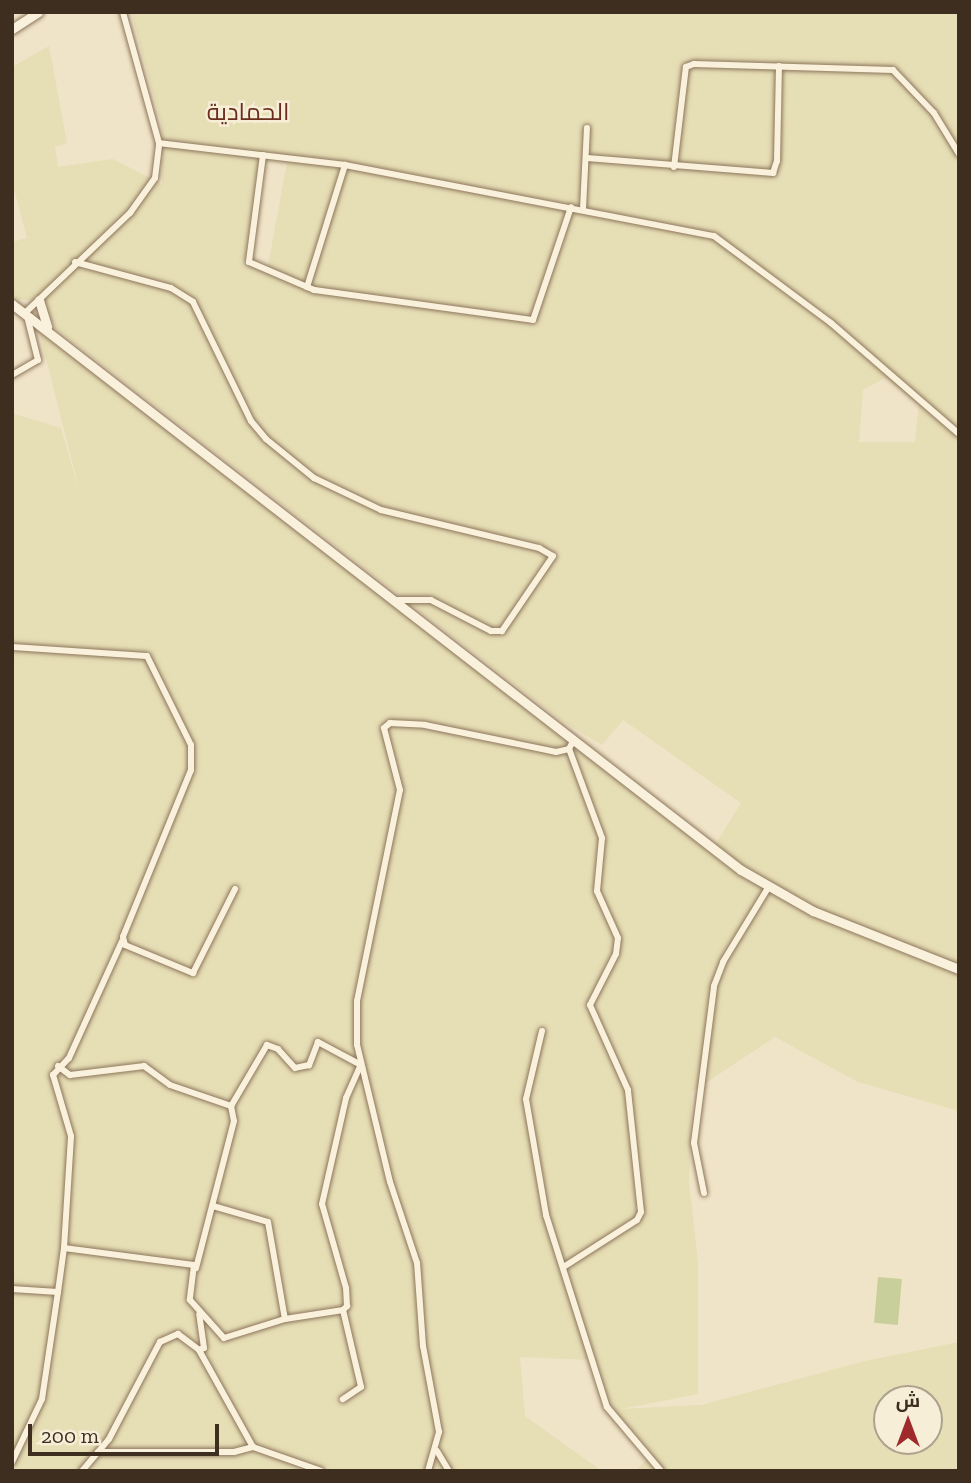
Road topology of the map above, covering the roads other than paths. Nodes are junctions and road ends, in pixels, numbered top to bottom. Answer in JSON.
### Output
{"nodes":[{"id":1,"x":38,"y":12,"type":"edge"},
{"id":2,"x":123,"y":12,"type":"edge"},
{"id":3,"x":12,"y":29,"type":"edge"},
{"id":4,"x":779,"y":66,"type":"junction"},
{"id":5,"x":587,"y":128,"type":"dead end"},
{"id":6,"x":159,"y":143,"type":"junction"},
{"id":7,"x":959,"y":154,"type":"edge"},
{"id":8,"x":263,"y":155,"type":"junction"},
{"id":9,"x":587,"y":159,"type":"junction"},
{"id":10,"x":345,"y":165,"type":"junction"},
{"id":11,"x":674,"y":167,"type":"junction"},
{"id":12,"x":571,"y":207,"type":"junction"},
{"id":13,"x":583,"y":209,"type":"junction"},
{"id":14,"x":75,"y":262,"type":"junction"},
{"id":15,"x":307,"y":287,"type":"junction"},
{"id":16,"x":38,"y":300,"type":"junction"},
{"id":17,"x":12,"y":304,"type":"edge"},
{"id":18,"x":26,"y":313,"type":"junction"},
{"id":19,"x":50,"y":331,"type":"junction"},
{"id":20,"x":12,"y":375,"type":"edge"},
{"id":21,"x":959,"y":434,"type":"edge"},
{"id":22,"x":396,"y":600,"type":"junction"},
{"id":23,"x":12,"y":647,"type":"edge"},
{"id":24,"x":574,"y":738,"type":"junction"},
{"id":25,"x":569,"y":749,"type":"junction"},
{"id":26,"x":768,"y":888,"type":"junction"},
{"id":27,"x":235,"y":889,"type":"dead end"},
{"id":28,"x":122,"y":941,"type":"junction"},
{"id":29,"x":959,"y":970,"type":"edge"},
{"id":30,"x":542,"y":1031,"type":"dead end"},
{"id":31,"x":361,"y":1065,"type":"junction"},
{"id":32,"x":58,"y":1066,"type":"junction"},
{"id":33,"x":231,"y":1106,"type":"junction"},
{"id":34,"x":704,"y":1193,"type":"dead end"},
{"id":35,"x":213,"y":1206,"type":"junction"},
{"id":36,"x":64,"y":1248,"type":"junction"},
{"id":37,"x":565,"y":1266,"type":"junction"},
{"id":38,"x":196,"y":1268,"type":"junction"},
{"id":39,"x":12,"y":1289,"type":"edge"},
{"id":40,"x":58,"y":1292,"type":"junction"},
{"id":41,"x":343,"y":1310,"type":"junction"},
{"id":42,"x":199,"y":1314,"type":"junction"},
{"id":43,"x":285,"y":1320,"type":"junction"},
{"id":44,"x":199,"y":1350,"type":"junction"},
{"id":45,"x":343,"y":1399,"type":"dead end"},
{"id":46,"x":253,"y":1447,"type":"junction"},
{"id":47,"x":437,"y":1451,"type":"junction"},
{"id":48,"x":98,"y":1452,"type":"junction"},
{"id":49,"x":12,"y":1462,"type":"edge"},
{"id":50,"x":82,"y":1471,"type":"edge"},
{"id":51,"x":320,"y":1471,"type":"edge"},
{"id":52,"x":428,"y":1471,"type":"edge"},
{"id":53,"x":449,"y":1471,"type":"edge"},
{"id":54,"x":661,"y":1471,"type":"edge"}],
"edges":[{"from":1,"to":3,"type":"main road"},
{"from":2,"to":6,"type":"street"},
{"from":4,"to":7,"type":"street"},
{"from":4,"to":11,"type":"street"},
{"from":4,"to":11,"type":"street"},
{"from":5,"to":9,"type":"street"},
{"from":6,"to":8,"type":"street"},
{"from":6,"to":14,"type":"street"},
{"from":8,"to":10,"type":"street"},
{"from":8,"to":15,"type":"street"},
{"from":9,"to":11,"type":"street"},
{"from":9,"to":13,"type":"street"},
{"from":10,"to":12,"type":"street"},
{"from":10,"to":15,"type":"street"},
{"from":12,"to":13,"type":"street"},
{"from":12,"to":15,"type":"street"},
{"from":13,"to":21,"type":"street"},
{"from":14,"to":16,"type":"street"},
{"from":14,"to":22,"type":"street"},
{"from":16,"to":18,"type":"street"},
{"from":16,"to":19,"type":"main road"},
{"from":17,"to":18,"type":"main road"},
{"from":18,"to":19,"type":"main road"},
{"from":18,"to":20,"type":"street"},
{"from":19,"to":22,"type":"main road"},
{"from":22,"to":24,"type":"main road"},
{"from":23,"to":28,"type":"street"},
{"from":24,"to":25,"type":"street"},
{"from":24,"to":26,"type":"main road"},
{"from":25,"to":31,"type":"street"},
{"from":25,"to":37,"type":"street"},
{"from":26,"to":29,"type":"main road"},
{"from":26,"to":34,"type":"street"},
{"from":27,"to":28,"type":"street"},
{"from":28,"to":32,"type":"street"},
{"from":30,"to":37,"type":"street"},
{"from":31,"to":33,"type":"street"},
{"from":31,"to":41,"type":"street"},
{"from":31,"to":47,"type":"street"},
{"from":32,"to":33,"type":"street"},
{"from":32,"to":36,"type":"street"},
{"from":33,"to":35,"type":"street"},
{"from":35,"to":38,"type":"street"},
{"from":35,"to":43,"type":"street"},
{"from":36,"to":38,"type":"street"},
{"from":36,"to":40,"type":"street"},
{"from":37,"to":54,"type":"street"},
{"from":38,"to":42,"type":"street"},
{"from":39,"to":40,"type":"street"},
{"from":40,"to":49,"type":"street"},
{"from":41,"to":43,"type":"street"},
{"from":41,"to":45,"type":"street"},
{"from":42,"to":43,"type":"street"},
{"from":42,"to":44,"type":"street"},
{"from":44,"to":46,"type":"street"},
{"from":44,"to":48,"type":"street"},
{"from":46,"to":48,"type":"street"},
{"from":46,"to":51,"type":"street"},
{"from":47,"to":52,"type":"street"},
{"from":47,"to":53,"type":"street"},
{"from":48,"to":50,"type":"street"}]}
